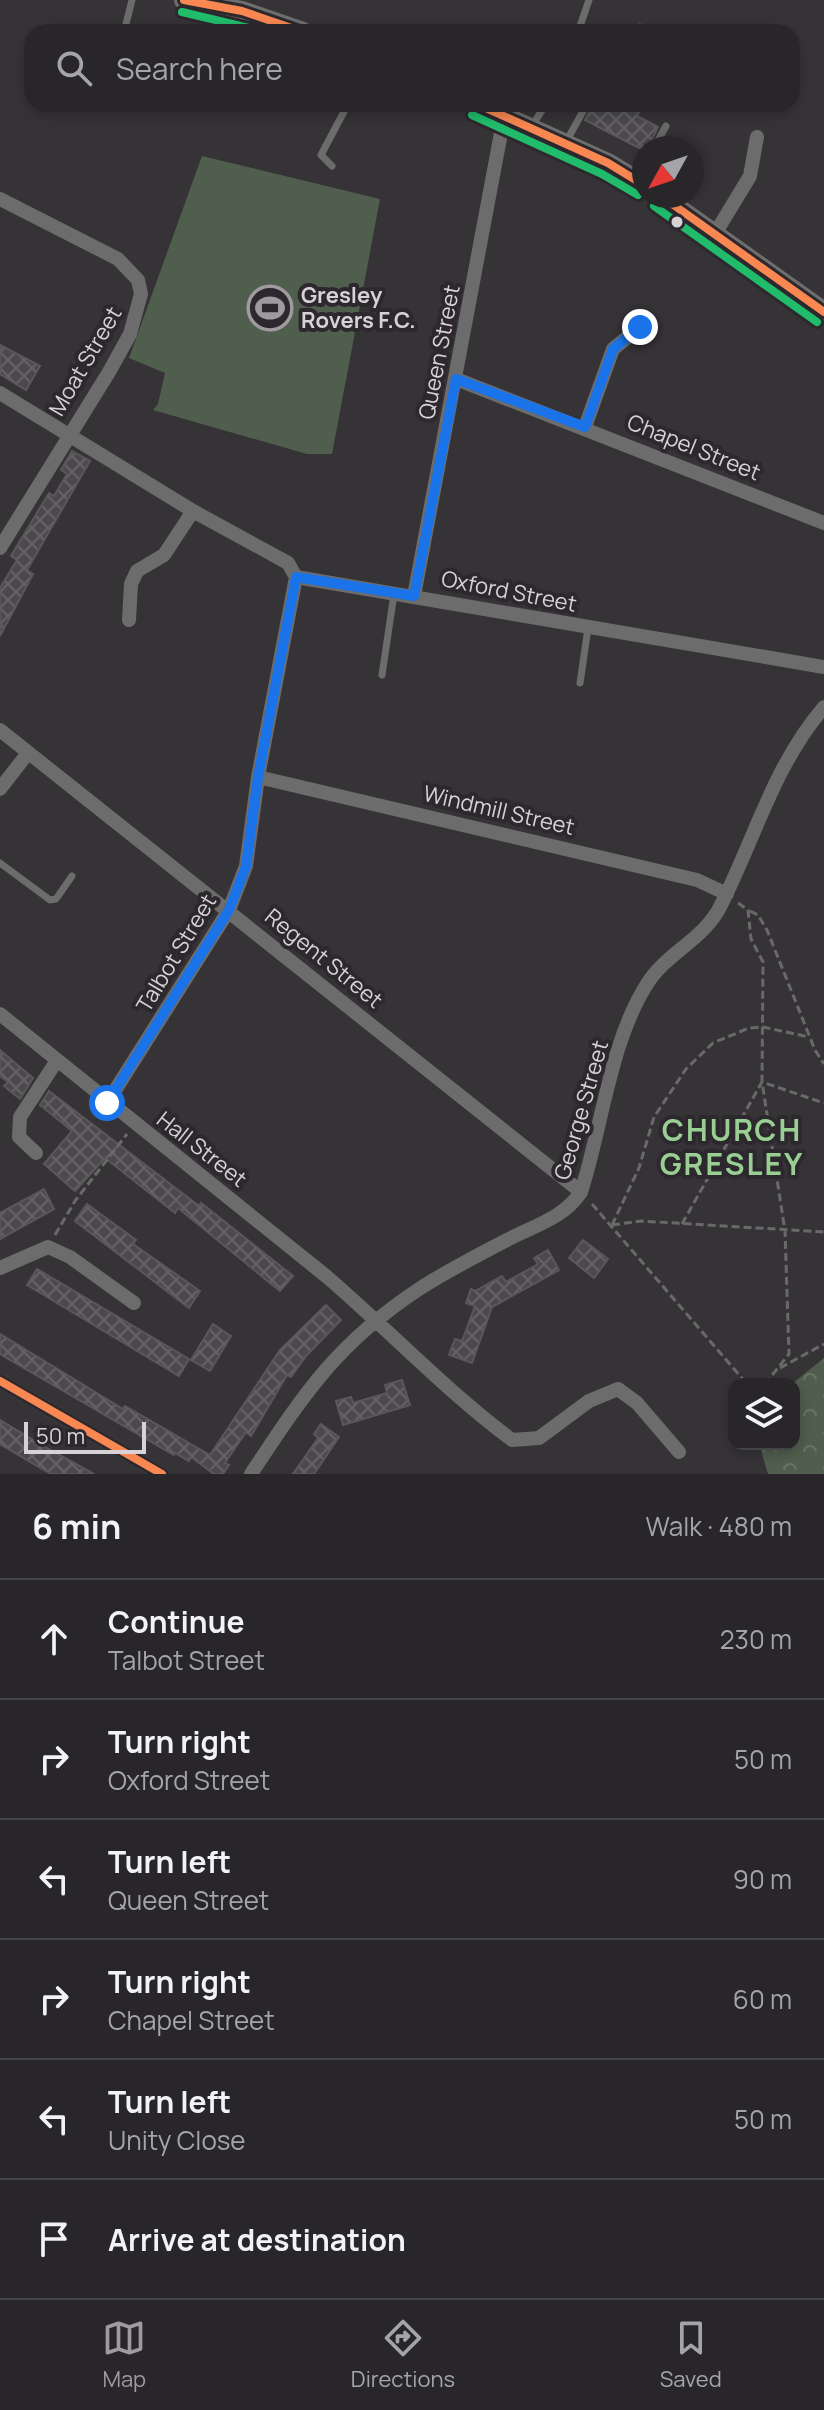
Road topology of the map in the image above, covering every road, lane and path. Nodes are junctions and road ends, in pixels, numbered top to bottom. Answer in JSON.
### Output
{"nodes":[{"id":1,"x":132,"y":0,"type":"edge"},
{"id":2,"x":184,"y":0,"type":"edge"},
{"id":3,"x":589,"y":0,"type":"edge"},
{"id":4,"x":126,"y":24,"type":"edge"},
{"id":5,"x":280,"y":24,"type":"edge"},
{"id":6,"x":581,"y":24,"type":"edge"},
{"id":7,"x":344,"y":112,"type":"edge"},
{"id":8,"x":494,"y":112,"type":"edge"},
{"id":9,"x":541,"y":112,"type":"edge"},
{"id":10,"x":583,"y":112,"type":"edge"},
{"id":11,"x":504,"y":117,"type":"junction"},
{"id":12,"x":666,"y":126,"type":"dead end"},
{"id":13,"x":530,"y":128,"type":"junction"},
{"id":14,"x":661,"y":136,"type":"edge"},
{"id":15,"x":757,"y":137,"type":"dead end"},
{"id":16,"x":565,"y":144,"type":"junction"},
{"id":17,"x":332,"y":166,"type":"dead end"},
{"id":18,"x":632,"y":173,"type":"edge"},
{"id":19,"x":0,"y":199,"type":"edge"},
{"id":20,"x":679,"y":208,"type":"edge"},
{"id":21,"x":716,"y":232,"type":"junction"},
{"id":22,"x":822,"y":306,"type":"edge"},
{"id":23,"x":640,"y":327,"type":"dead end"},
{"id":24,"x":456,"y":379,"type":"junction"},
{"id":25,"x":0,"y":393,"type":"edge"},
{"id":26,"x":585,"y":427,"type":"junction"},
{"id":27,"x":68,"y":435,"type":"junction"},
{"id":28,"x":193,"y":511,"type":"junction"},
{"id":29,"x":824,"y":523,"type":"edge"},
{"id":30,"x":0,"y":548,"type":"edge"},
{"id":31,"x":296,"y":577,"type":"junction"},
{"id":32,"x":395,"y":593,"type":"junction"},
{"id":33,"x":414,"y":596,"type":"junction"},
{"id":34,"x":129,"y":620,"type":"dead end"},
{"id":35,"x":588,"y":628,"type":"junction"},
{"id":36,"x":824,"y":667,"type":"edge"},
{"id":37,"x":382,"y":675,"type":"dead end"},
{"id":38,"x":580,"y":683,"type":"dead end"},
{"id":39,"x":824,"y":707,"type":"edge"},
{"id":40,"x":0,"y":730,"type":"edge"},
{"id":41,"x":28,"y":753,"type":"junction"},
{"id":42,"x":258,"y":777,"type":"junction"},
{"id":43,"x":0,"y":789,"type":"edge"},
{"id":44,"x":0,"y":863,"type":"edge"},
{"id":45,"x":72,"y":876,"type":"dead end"},
{"id":46,"x":727,"y":894,"type":"junction"},
{"id":47,"x":229,"y":910,"type":"junction"},
{"id":48,"x":748,"y":910,"type":"junction"},
{"id":49,"x":0,"y":1014,"type":"edge"},
{"id":50,"x":763,"y":1027,"type":"junction"},
{"id":51,"x":809,"y":1037,"type":"junction"},
{"id":52,"x":56,"y":1062,"type":"junction"},
{"id":53,"x":824,"y":1064,"type":"edge"},
{"id":54,"x":762,"y":1082,"type":"junction"},
{"id":55,"x":107,"y":1103,"type":"junction"},
{"id":56,"x":824,"y":1103,"type":"edge"},
{"id":57,"x":134,"y":1124,"type":"junction"},
{"id":58,"x":36,"y":1153,"type":"dead end"},
{"id":59,"x":581,"y":1192,"type":"junction"},
{"id":60,"x":682,"y":1224,"type":"junction"},
{"id":61,"x":612,"y":1225,"type":"junction"},
{"id":62,"x":785,"y":1231,"type":"junction"},
{"id":63,"x":824,"y":1232,"type":"edge"},
{"id":64,"x":48,"y":1247,"type":"junction"},
{"id":65,"x":0,"y":1268,"type":"edge"},
{"id":66,"x":134,"y":1303,"type":"dead end"},
{"id":67,"x":376,"y":1319,"type":"junction"},
{"id":68,"x":824,"y":1344,"type":"edge"},
{"id":69,"x":777,"y":1369,"type":"junction"},
{"id":70,"x":742,"y":1378,"type":"edge"},
{"id":71,"x":770,"y":1378,"type":"edge"},
{"id":72,"x":0,"y":1381,"type":"edge"},
{"id":73,"x":679,"y":1452,"type":"dead end"},
{"id":74,"x":162,"y":1474,"type":"edge"},
{"id":75,"x":251,"y":1474,"type":"edge"}],
"edges":[{"from":1,"to":4,"type":"lane"},
{"from":2,"to":5,"type":"street"},
{"from":3,"to":6,"type":"lane"},
{"from":7,"to":17,"type":"lane"},
{"from":8,"to":11,"type":"street"},
{"from":9,"to":13,"type":"lane"},
{"from":10,"to":16,"type":"lane"},
{"from":11,"to":13,"type":"street"},
{"from":11,"to":24,"type":"street","name":"Queen Street"},
{"from":12,"to":14,"type":"lane"},
{"from":13,"to":16,"type":"street"},
{"from":15,"to":21,"type":"street"},
{"from":16,"to":18,"type":"street"},
{"from":19,"to":27,"type":"street","name":"Moat Street"},
{"from":20,"to":21,"type":"street"},
{"from":21,"to":22,"type":"street"},
{"from":23,"to":26,"type":"street"},
{"from":24,"to":26,"type":"street","name":"Chapel Street"},
{"from":24,"to":33,"type":"street","name":"Queen Street"},
{"from":25,"to":27,"type":"street"},
{"from":26,"to":29,"type":"street","name":"Chapel Street"},
{"from":27,"to":28,"type":"street"},
{"from":27,"to":30,"type":"street","name":"Moat Street"},
{"from":28,"to":31,"type":"street"},
{"from":28,"to":34,"type":"street"},
{"from":31,"to":32,"type":"street","name":"Oxford Street"},
{"from":31,"to":42,"type":"street","name":"Talbot Street"},
{"from":32,"to":33,"type":"street","name":"Oxford Street"},
{"from":32,"to":37,"type":"lane"},
{"from":33,"to":35,"type":"street","name":"Oxford Street"},
{"from":35,"to":36,"type":"street","name":"Oxford Street"},
{"from":35,"to":38,"type":"lane"},
{"from":39,"to":46,"type":"street","name":"George Street"},
{"from":40,"to":41,"type":"street","name":"Regent Street"},
{"from":41,"to":43,"type":"street"},
{"from":41,"to":47,"type":"street","name":"Regent Street"},
{"from":42,"to":46,"type":"street","name":"Windmill Street"},
{"from":42,"to":47,"type":"street","name":"Talbot Street"},
{"from":44,"to":45,"type":"lane"},
{"from":46,"to":48,"type":"path"},
{"from":46,"to":59,"type":"street","name":"George Street"},
{"from":47,"to":55,"type":"street","name":"Talbot Street"},
{"from":47,"to":59,"type":"street","name":"Regent Street"},
{"from":48,"to":50,"type":"path"},
{"from":48,"to":51,"type":"path"},
{"from":49,"to":52,"type":"street","name":"Hall Street"},
{"from":50,"to":51,"type":"path"},
{"from":50,"to":54,"type":"path"},
{"from":50,"to":61,"type":"path"},
{"from":51,"to":53,"type":"path"},
{"from":52,"to":55,"type":"street","name":"Hall Street"},
{"from":52,"to":58,"type":"street"},
{"from":54,"to":56,"type":"path"},
{"from":54,"to":60,"type":"path"},
{"from":54,"to":62,"type":"path"},
{"from":55,"to":57,"type":"street","name":"Hall Street"},
{"from":57,"to":64,"type":"path"},
{"from":57,"to":67,"type":"street","name":"Hall Street"},
{"from":59,"to":61,"type":"path"},
{"from":59,"to":67,"type":"street","name":"George Street"},
{"from":60,"to":61,"type":"path"},
{"from":60,"to":62,"type":"path"},
{"from":61,"to":70,"type":"path"},
{"from":62,"to":63,"type":"path"},
{"from":62,"to":69,"type":"path"},
{"from":64,"to":65,"type":"street"},
{"from":64,"to":66,"type":"street"},
{"from":67,"to":73,"type":"street","name":"Hall Street"},
{"from":67,"to":75,"type":"street","name":"George Street"},
{"from":68,"to":69,"type":"path"},
{"from":69,"to":71,"type":"path"},
{"from":72,"to":74,"type":"street"}]}
